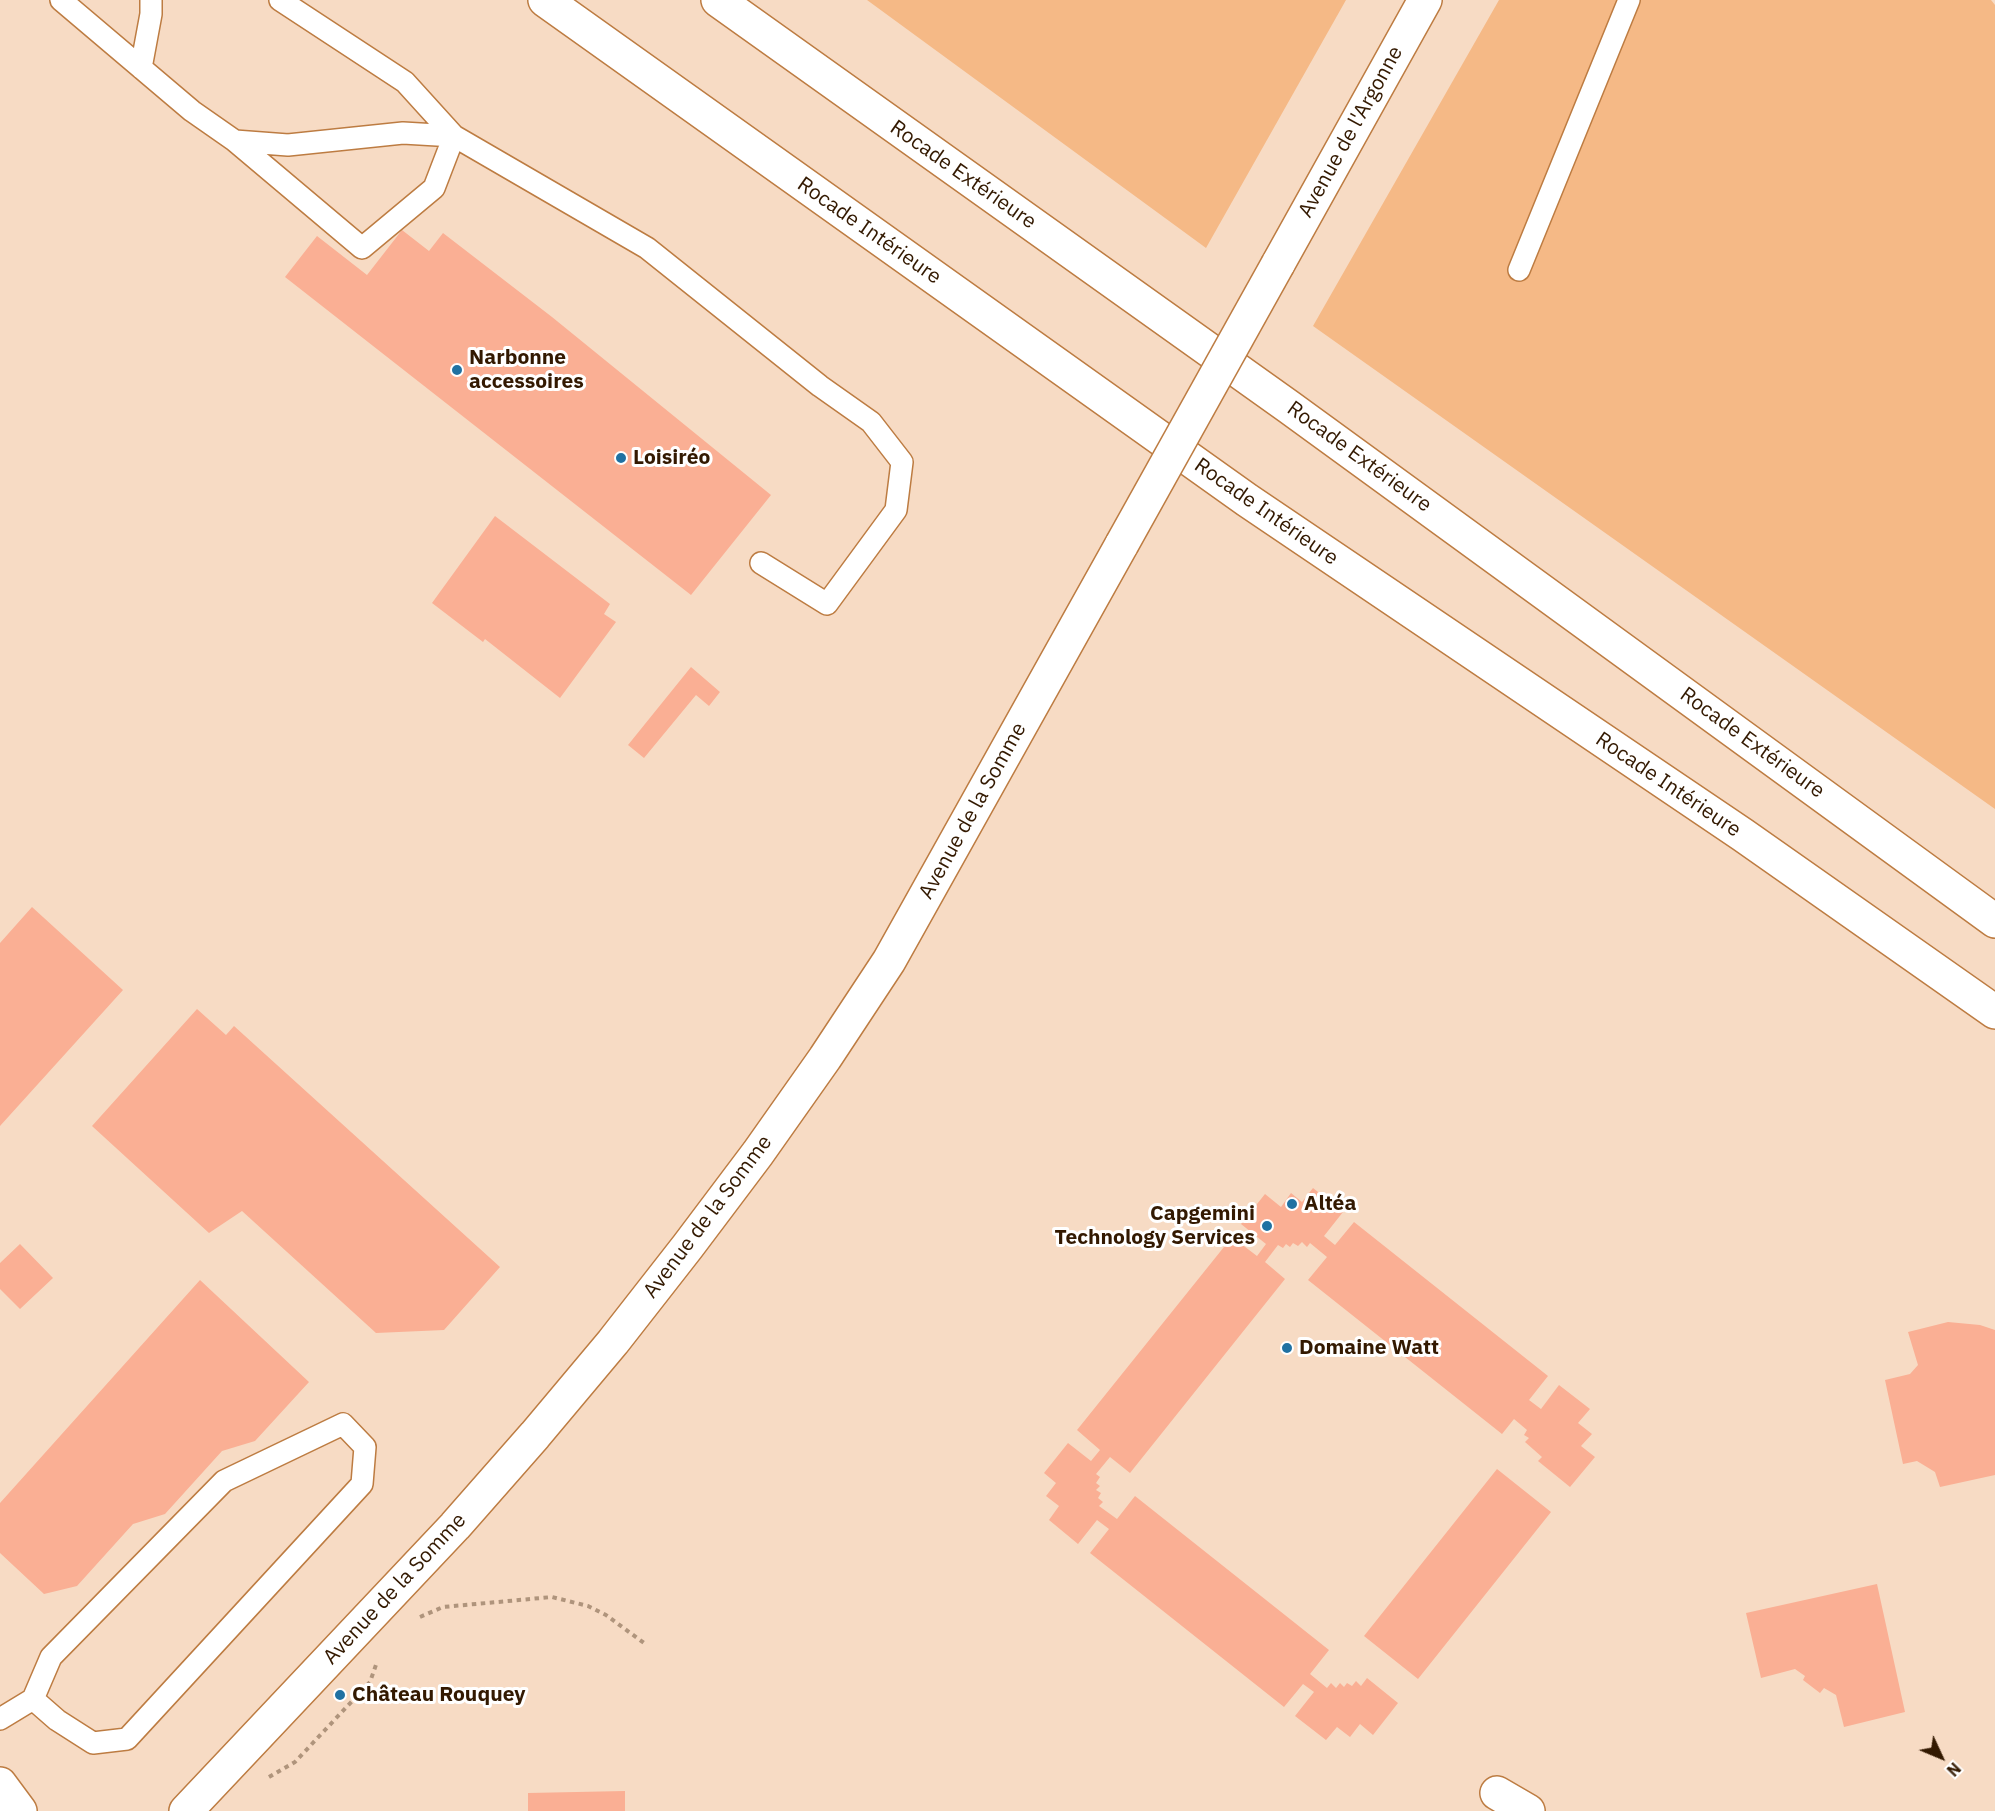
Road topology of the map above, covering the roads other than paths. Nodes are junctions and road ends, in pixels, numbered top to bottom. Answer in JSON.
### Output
{"nodes":[{"id":1,"x":61,"y":0,"type":"edge"},
{"id":2,"x":151,"y":0,"type":"edge"},
{"id":3,"x":280,"y":0,"type":"edge"},
{"id":4,"x":545,"y":0,"type":"edge"},
{"id":5,"x":718,"y":0,"type":"edge"},
{"id":6,"x":1425,"y":0,"type":"edge"},
{"id":7,"x":1629,"y":0,"type":"edge"},
{"id":8,"x":141,"y":68,"type":"junction"},
{"id":9,"x":454,"y":136,"type":"junction"},
{"id":10,"x":235,"y":141,"type":"junction"},
{"id":11,"x":1520,"y":270,"type":"dead end"},
{"id":12,"x":1122,"y":544,"type":"joint"},
{"id":13,"x":761,"y":563,"type":"dead end"},
{"id":14,"x":1995,"y":921,"type":"edge"},
{"id":15,"x":1995,"y":1012,"type":"edge"},
{"id":16,"x":33,"y":1699,"type":"junction"},
{"id":17,"x":0,"y":1719,"type":"edge"},
{"id":18,"x":0,"y":1784,"type":"edge"},
{"id":19,"x":1497,"y":1793,"type":"dead end"},
{"id":20,"x":20,"y":1811,"type":"edge"},
{"id":21,"x":186,"y":1811,"type":"edge"},
{"id":22,"x":1528,"y":1811,"type":"edge"}],
"edges":[{"from":1,"to":8,"type":"lane"},
{"from":2,"to":8,"type":"lane"},
{"from":3,"to":9,"type":"lane"},
{"from":4,"to":15,"type":"main road","name":"Rocade Intérieure"},
{"from":5,"to":14,"type":"main road","name":"Rocade Extérieure"},
{"from":6,"to":12,"type":"main road","name":"Avenue de l'Argonne","bridge":true},
{"from":7,"to":11,"type":"lane"},
{"from":8,"to":10,"type":"lane"},
{"from":9,"to":10,"type":"lane"},
{"from":9,"to":10,"type":"lane"},
{"from":9,"to":13,"type":"lane"},
{"from":12,"to":21,"type":"main road","name":"Avenue de la Somme"},
{"from":16,"to":16,"type":"lane"},
{"from":16,"to":17,"type":"lane"},
{"from":18,"to":20,"type":"main road"},
{"from":19,"to":22,"type":"main road"}]}
